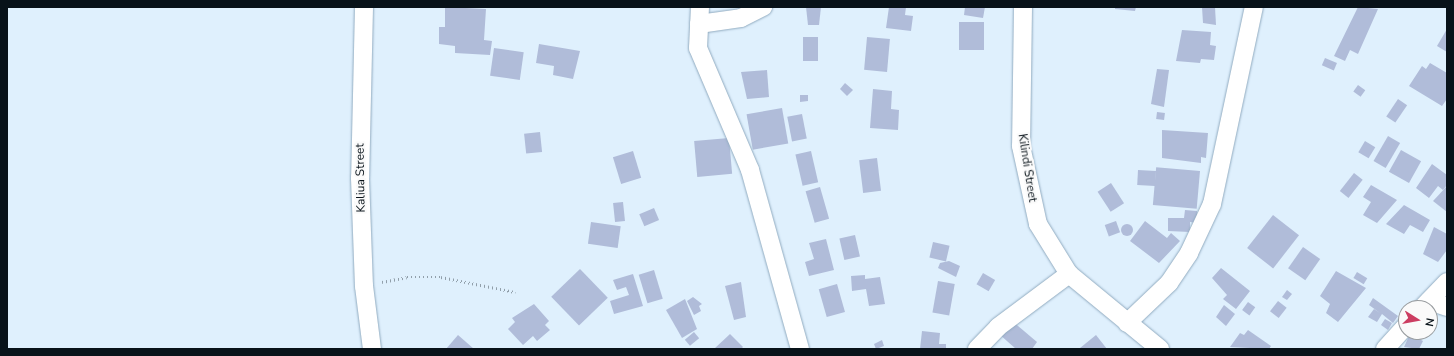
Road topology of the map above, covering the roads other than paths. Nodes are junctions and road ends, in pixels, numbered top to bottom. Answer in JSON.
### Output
{"nodes":[{"id":1,"x":364,"y":7,"type":"edge"},
{"id":2,"x":763,"y":7,"type":"edge"},
{"id":3,"x":1023,"y":7,"type":"edge"},
{"id":4,"x":1254,"y":7,"type":"edge"},
{"id":5,"x":700,"y":15,"type":"edge"},
{"id":6,"x":1069,"y":274,"type":"junction"},
{"id":7,"x":1447,"y":282,"type":"edge"},
{"id":8,"x":1430,"y":300,"type":"edge"},
{"id":9,"x":1127,"y":323,"type":"junction"},
{"id":10,"x":1398,"y":335,"type":"edge"},
{"id":11,"x":372,"y":349,"type":"edge"},
{"id":12,"x":800,"y":349,"type":"edge"},
{"id":13,"x":977,"y":349,"type":"edge"},
{"id":14,"x":1160,"y":349,"type":"edge"},
{"id":15,"x":1385,"y":349,"type":"edge"}],
"edges":[{"from":1,"to":11,"type":"street","name":"Kaliua Street"},
{"from":2,"to":5,"type":"street"},
{"from":3,"to":6,"type":"street","name":"Kilindi Street"},
{"from":4,"to":9,"type":"street"},
{"from":5,"to":12,"type":"street"},
{"from":6,"to":9,"type":"street","name":"Kilindi Street"},
{"from":6,"to":13,"type":"street"},
{"from":7,"to":8,"type":"street"},
{"from":9,"to":14,"type":"street","name":"Kilindi Street"},
{"from":10,"to":15,"type":"street"}]}
